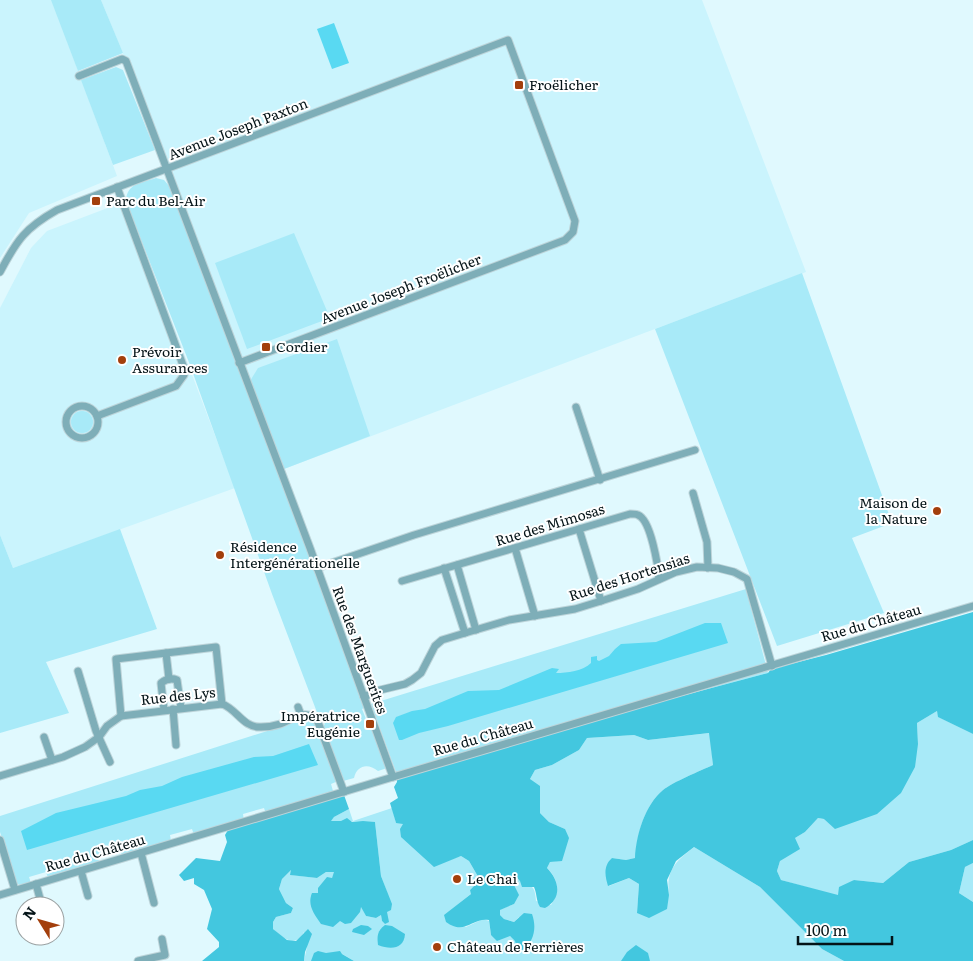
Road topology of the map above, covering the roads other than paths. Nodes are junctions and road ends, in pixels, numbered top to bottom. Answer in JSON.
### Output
{"nodes":[{"id":1,"x":508,"y":40,"type":"joint"},
{"id":2,"x":79,"y":76,"type":"dead end"},
{"id":3,"x":166,"y":169,"type":"junction"},
{"id":4,"x":117,"y":187,"type":"junction"},
{"id":5,"x":0,"y":272,"type":"edge"},
{"id":6,"x":239,"y":363,"type":"junction"},
{"id":7,"x":576,"y":407,"type":"dead end"},
{"id":8,"x":97,"y":416,"type":"junction"},
{"id":9,"x":695,"y":450,"type":"dead end"},
{"id":10,"x":600,"y":480,"type":"junction"},
{"id":11,"x":693,"y":493,"type":"dead end"},
{"id":12,"x":579,"y":529,"type":"junction"},
{"id":13,"x":515,"y":548,"type":"junction"},
{"id":14,"x":457,"y":565,"type":"junction"},
{"id":15,"x":317,"y":568,"type":"junction"},
{"id":16,"x":444,"y":568,"type":"junction"},
{"id":17,"x":708,"y":568,"type":"junction"},
{"id":18,"x":659,"y":579,"type":"junction"},
{"id":19,"x":402,"y":581,"type":"dead end"},
{"id":20,"x":601,"y":602,"type":"junction"},
{"id":21,"x":973,"y":606,"type":"edge"},
{"id":22,"x":535,"y":616,"type":"junction"},
{"id":23,"x":476,"y":630,"type":"junction"},
{"id":24,"x":464,"y":633,"type":"junction"},
{"id":25,"x":166,"y":653,"type":"junction"},
{"id":26,"x":772,"y":666,"type":"junction"},
{"id":27,"x":78,"y":671,"type":"dead end"},
{"id":28,"x":169,"y":679,"type":"junction"},
{"id":29,"x":364,"y":696,"type":"junction"},
{"id":30,"x":222,"y":704,"type":"junction"},
{"id":31,"x":181,"y":708,"type":"junction"},
{"id":32,"x":173,"y":709,"type":"junction"},
{"id":33,"x":164,"y":710,"type":"junction"},
{"id":34,"x":121,"y":716,"type":"junction"},
{"id":35,"x":44,"y":737,"type":"dead end"},
{"id":36,"x":98,"y":737,"type":"junction"},
{"id":37,"x":176,"y":745,"type":"dead end"},
{"id":38,"x":52,"y":760,"type":"junction"},
{"id":39,"x":110,"y":762,"type":"dead end"},
{"id":40,"x":0,"y":774,"type":"edge"},
{"id":41,"x":393,"y":777,"type":"junction"},
{"id":42,"x":344,"y":792,"type":"junction"},
{"id":43,"x":0,"y":840,"type":"edge"},
{"id":44,"x":141,"y":853,"type":"junction"},
{"id":45,"x":81,"y":871,"type":"junction"},
{"id":46,"x":36,"y":884,"type":"junction"},
{"id":47,"x":15,"y":890,"type":"junction"},
{"id":48,"x":0,"y":895,"type":"edge"},
{"id":49,"x":39,"y":896,"type":"edge"},
{"id":50,"x":88,"y":896,"type":"dead end"},
{"id":51,"x":154,"y":903,"type":"dead end"},
{"id":52,"x":162,"y":939,"type":"dead end"},
{"id":53,"x":138,"y":961,"type":"edge"}],
"edges":[{"from":1,"to":3,"type":"street","name":"Avenue Joseph Paxton"},
{"from":1,"to":6,"type":"street","name":"Avenue Joseph Froëlicher"},
{"from":2,"to":3,"type":"street"},
{"from":3,"to":4,"type":"street","name":"Avenue Joseph Paxton"},
{"from":3,"to":6,"type":"street"},
{"from":4,"to":5,"type":"street","name":"Avenue Joseph Paxton"},
{"from":4,"to":8,"type":"street"},
{"from":6,"to":15,"type":"street","name":"Rue des Marguerites"},
{"from":7,"to":10,"type":"street"},
{"from":8,"to":8,"type":"street"},
{"from":9,"to":10,"type":"street"},
{"from":10,"to":15,"type":"street"},
{"from":11,"to":17,"type":"street"},
{"from":12,"to":13,"type":"street","name":"Rue des Mimosas"},
{"from":12,"to":18,"type":"street","name":"Rue des Mimosas"},
{"from":12,"to":20,"type":"street"},
{"from":13,"to":14,"type":"street","name":"Rue des Mimosas"},
{"from":13,"to":22,"type":"street"},
{"from":14,"to":16,"type":"street","name":"Rue des Mimosas"},
{"from":14,"to":23,"type":"street"},
{"from":15,"to":29,"type":"street","name":"Rue des Marguerites"},
{"from":16,"to":19,"type":"street","name":"Rue des Mimosas"},
{"from":16,"to":24,"type":"street"},
{"from":17,"to":18,"type":"street","name":"Rue des Hortensias"},
{"from":17,"to":26,"type":"street","name":"Rue des Hortensias"},
{"from":18,"to":20,"type":"street","name":"Rue des Hortensias"},
{"from":20,"to":22,"type":"street","name":"Rue des Hortensias"},
{"from":21,"to":26,"type":"street","name":"Rue du Château"},
{"from":22,"to":23,"type":"street","name":"Rue des Hortensias"},
{"from":23,"to":24,"type":"street","name":"Rue des Hortensias"},
{"from":24,"to":29,"type":"street","name":"Rue des Hortensias"},
{"from":25,"to":28,"type":"street"},
{"from":25,"to":30,"type":"street"},
{"from":25,"to":34,"type":"street"},
{"from":26,"to":41,"type":"street","name":"Rue du Château"},
{"from":27,"to":36,"type":"street"},
{"from":28,"to":31,"type":"street"},
{"from":28,"to":33,"type":"street"},
{"from":29,"to":41,"type":"street","name":"Rue des Marguerites"},
{"from":30,"to":31,"type":"street","name":"Rue des Lys"},
{"from":30,"to":42,"type":"street","name":"Rue des Lys"},
{"from":31,"to":32,"type":"street","name":"Rue des Lys"},
{"from":32,"to":33,"type":"street","name":"Rue des Lys"},
{"from":32,"to":37,"type":"street"},
{"from":33,"to":34,"type":"street","name":"Rue des Lys"},
{"from":34,"to":36,"type":"street"},
{"from":35,"to":38,"type":"street"},
{"from":36,"to":38,"type":"street"},
{"from":36,"to":39,"type":"street"},
{"from":38,"to":40,"type":"street"},
{"from":41,"to":42,"type":"street","name":"Rue du Château"},
{"from":42,"to":44,"type":"street","name":"Rue du Château"},
{"from":43,"to":47,"type":"street"},
{"from":44,"to":45,"type":"street","name":"Rue du Château"},
{"from":44,"to":51,"type":"street"},
{"from":45,"to":46,"type":"street","name":"Rue du Château"},
{"from":45,"to":50,"type":"street"},
{"from":46,"to":47,"type":"street","name":"Rue du Château"},
{"from":46,"to":49,"type":"street"},
{"from":47,"to":48,"type":"street","name":"Rue du Château"},
{"from":52,"to":53,"type":"street"}]}
